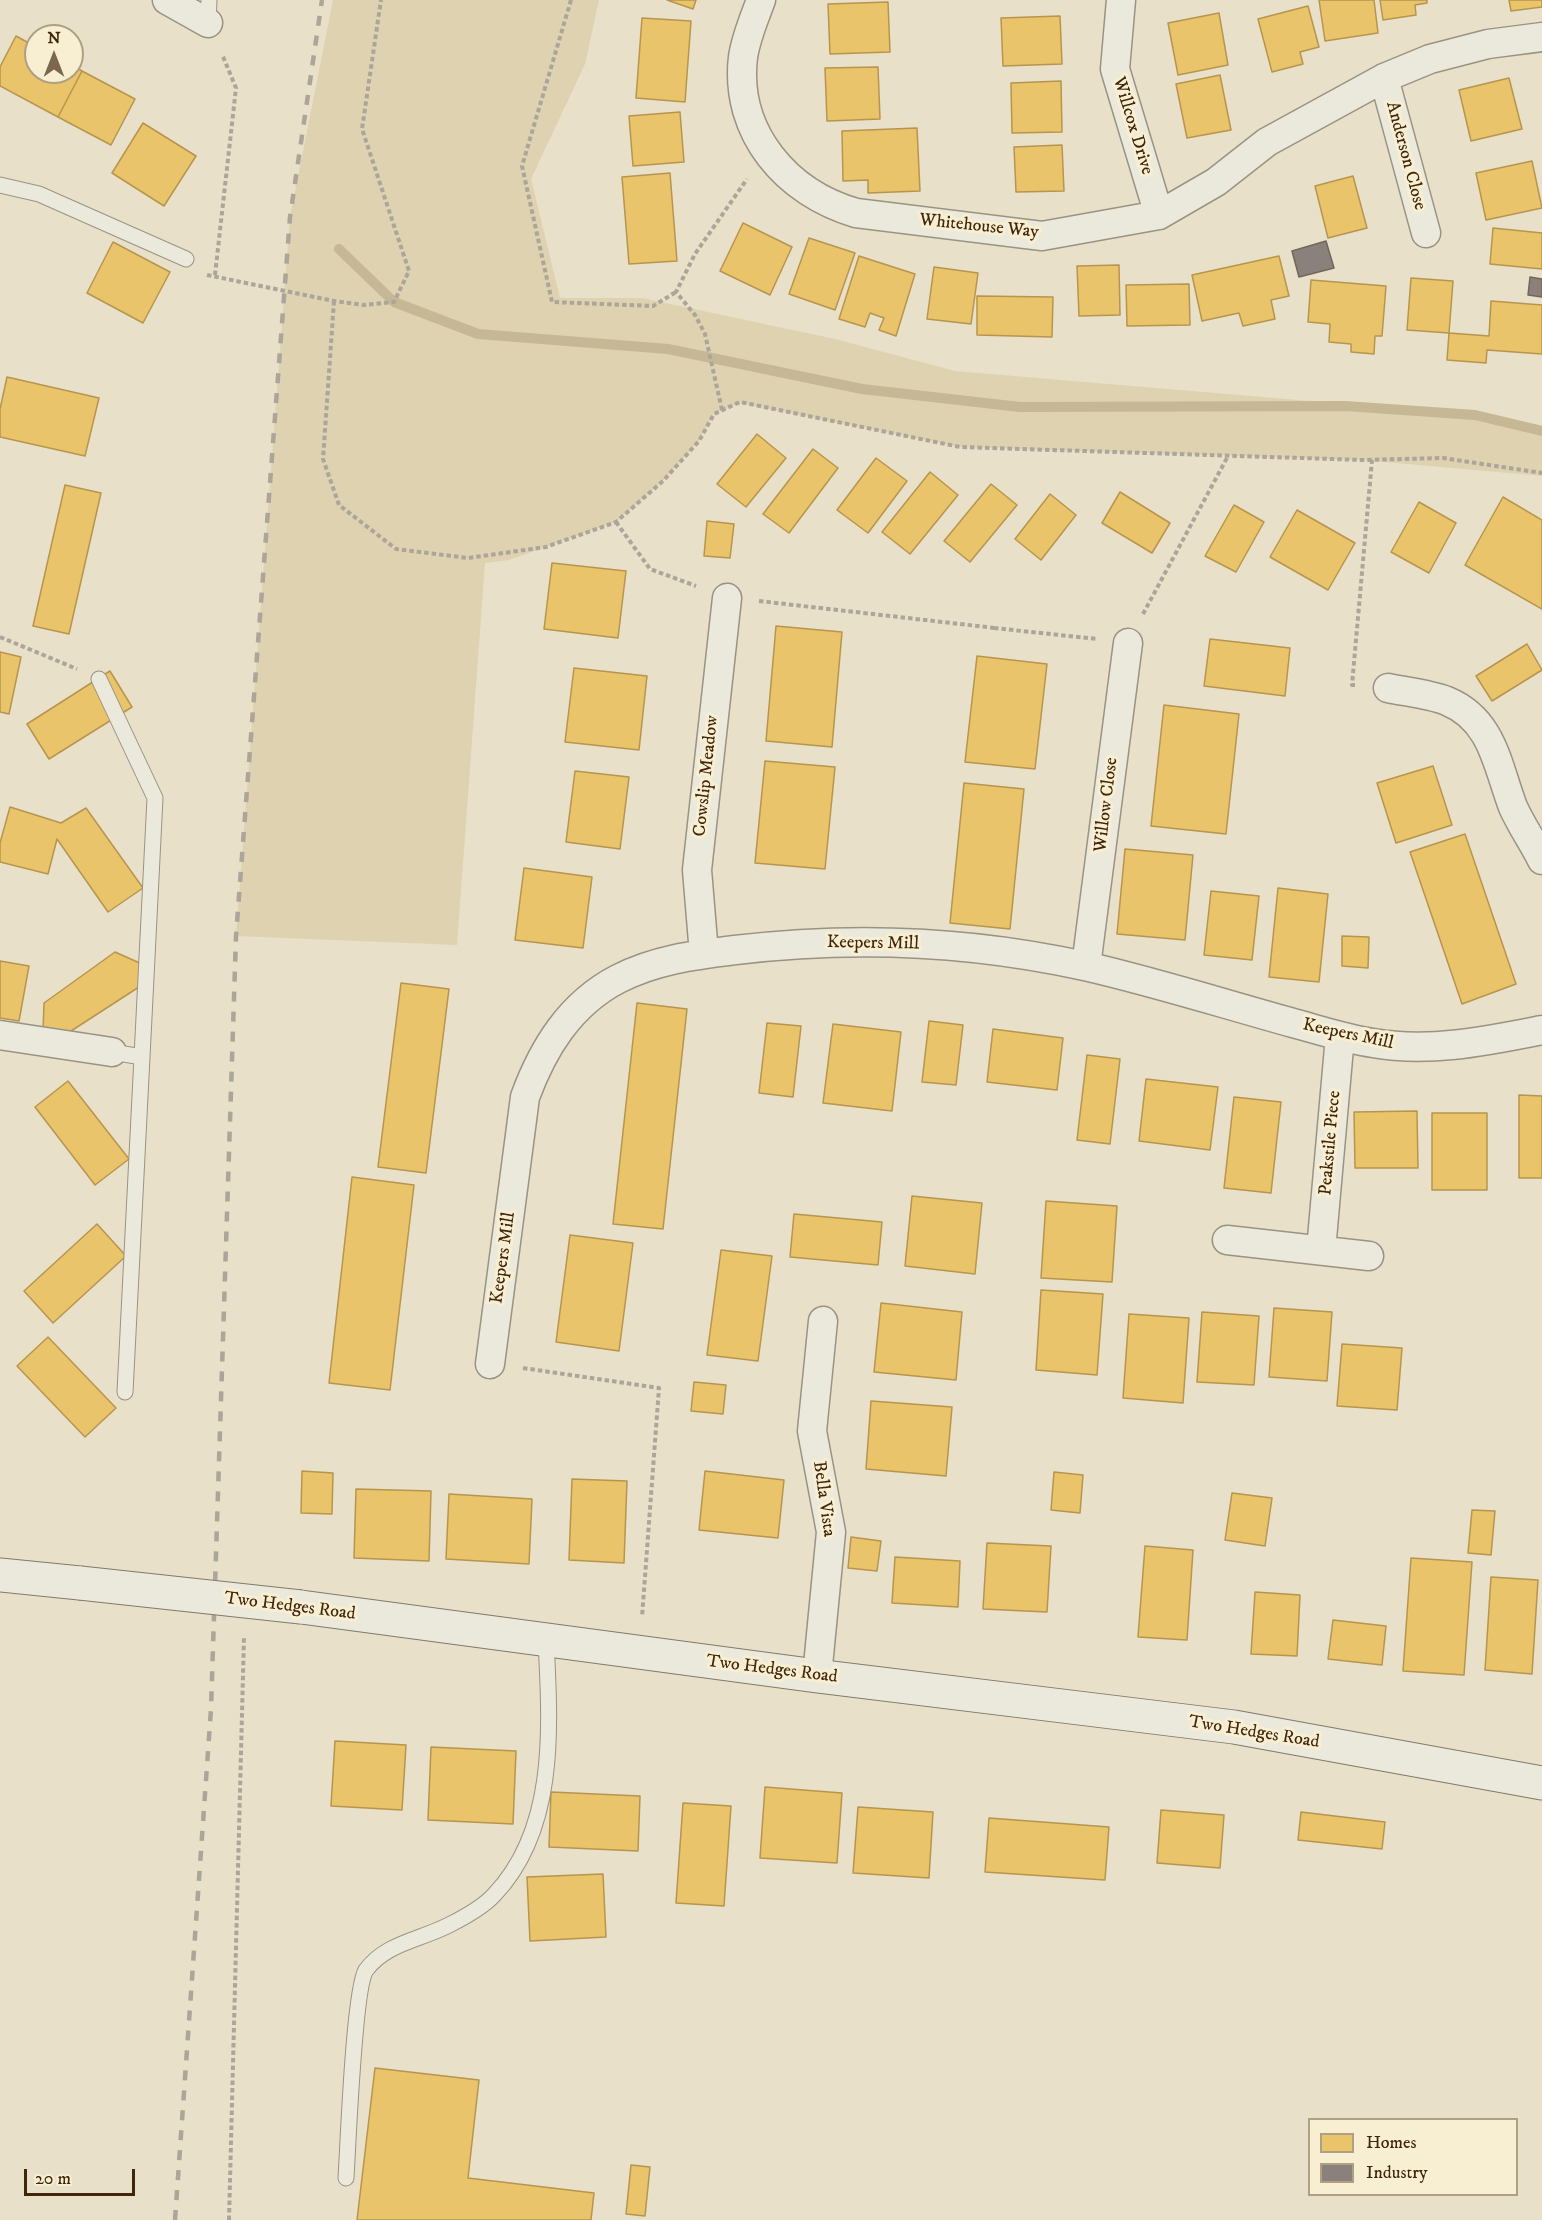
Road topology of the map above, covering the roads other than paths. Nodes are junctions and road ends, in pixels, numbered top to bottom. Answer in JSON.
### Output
{"nodes":[{"id":1,"x":167,"y":0,"type":"edge"},
{"id":2,"x":760,"y":0,"type":"edge"},
{"id":3,"x":1121,"y":0,"type":"edge"},
{"id":4,"x":209,"y":11,"type":"edge"},
{"id":5,"x":1542,"y":38,"type":"edge"},
{"id":6,"x":1384,"y":78,"type":"junction"},
{"id":7,"x":0,"y":185,"type":"edge"},
{"id":8,"x":1159,"y":215,"type":"junction"},
{"id":9,"x":1426,"y":233,"type":"dead end"},
{"id":10,"x":186,"y":259,"type":"road end"},
{"id":11,"x":727,"y":598,"type":"road end"},
{"id":12,"x":1128,"y":643,"type":"road end"},
{"id":13,"x":99,"y":679,"type":"road end"},
{"id":14,"x":1388,"y":688,"type":"road end"},
{"id":15,"x":1542,"y":860,"type":"edge"},
{"id":16,"x":704,"y":954,"type":"junction"},
{"id":17,"x":1086,"y":966,"type":"junction"},
{"id":18,"x":1542,"y":1030,"type":"edge"},
{"id":19,"x":0,"y":1035,"type":"edge"},
{"id":20,"x":1340,"y":1036,"type":"junction"},
{"id":21,"x":112,"y":1052,"type":"joint"},
{"id":22,"x":142,"y":1058,"type":"junction"},
{"id":23,"x":1227,"y":1240,"type":"dead end"},
{"id":24,"x":1321,"y":1250,"type":"junction"},
{"id":25,"x":1368,"y":1256,"type":"dead end"},
{"id":26,"x":823,"y":1322,"type":"dead end"},
{"id":27,"x":490,"y":1364,"type":"road end"},
{"id":28,"x":125,"y":1392,"type":"dead end"},
{"id":29,"x":0,"y":1575,"type":"edge"},
{"id":30,"x":546,"y":1640,"type":"junction"},
{"id":31,"x":817,"y":1676,"type":"junction"},
{"id":32,"x":1542,"y":1783,"type":"edge"},
{"id":33,"x":346,"y":2178,"type":"dead end"}],
"edges":[{"from":1,"to":4,"type":"street"},
{"from":2,"to":8,"type":"street","name":"Whitehouse Way"},
{"from":3,"to":8,"type":"street","name":"Willcox Drive"},
{"from":5,"to":6,"type":"street","name":"Whitehouse Way"},
{"from":6,"to":8,"type":"street","name":"Whitehouse Way"},
{"from":6,"to":9,"type":"street","name":"Anderson Close"},
{"from":7,"to":10,"type":"lane"},
{"from":11,"to":16,"type":"street","name":"Cowslip Meadow"},
{"from":12,"to":17,"type":"street","name":"Willow Close"},
{"from":13,"to":22,"type":"lane"},
{"from":14,"to":15,"type":"street"},
{"from":16,"to":17,"type":"street","name":"Keepers Mill"},
{"from":16,"to":27,"type":"street","name":"Keepers Mill"},
{"from":17,"to":20,"type":"street","name":"Keepers Mill"},
{"from":18,"to":20,"type":"street","name":"Keepers Mill"},
{"from":19,"to":21,"type":"street"},
{"from":20,"to":24,"type":"street","name":"Peakstile Piece"},
{"from":21,"to":22,"type":"lane"},
{"from":22,"to":28,"type":"lane"},
{"from":23,"to":24,"type":"street"},
{"from":24,"to":25,"type":"street"},
{"from":26,"to":31,"type":"street","name":"Bella Vista"},
{"from":29,"to":30,"type":"street","name":"Two Hedges Road","bridge":true},
{"from":30,"to":31,"type":"street","name":"Two Hedges Road"},
{"from":30,"to":33,"type":"lane"},
{"from":31,"to":32,"type":"street","name":"Two Hedges Road"}]}
